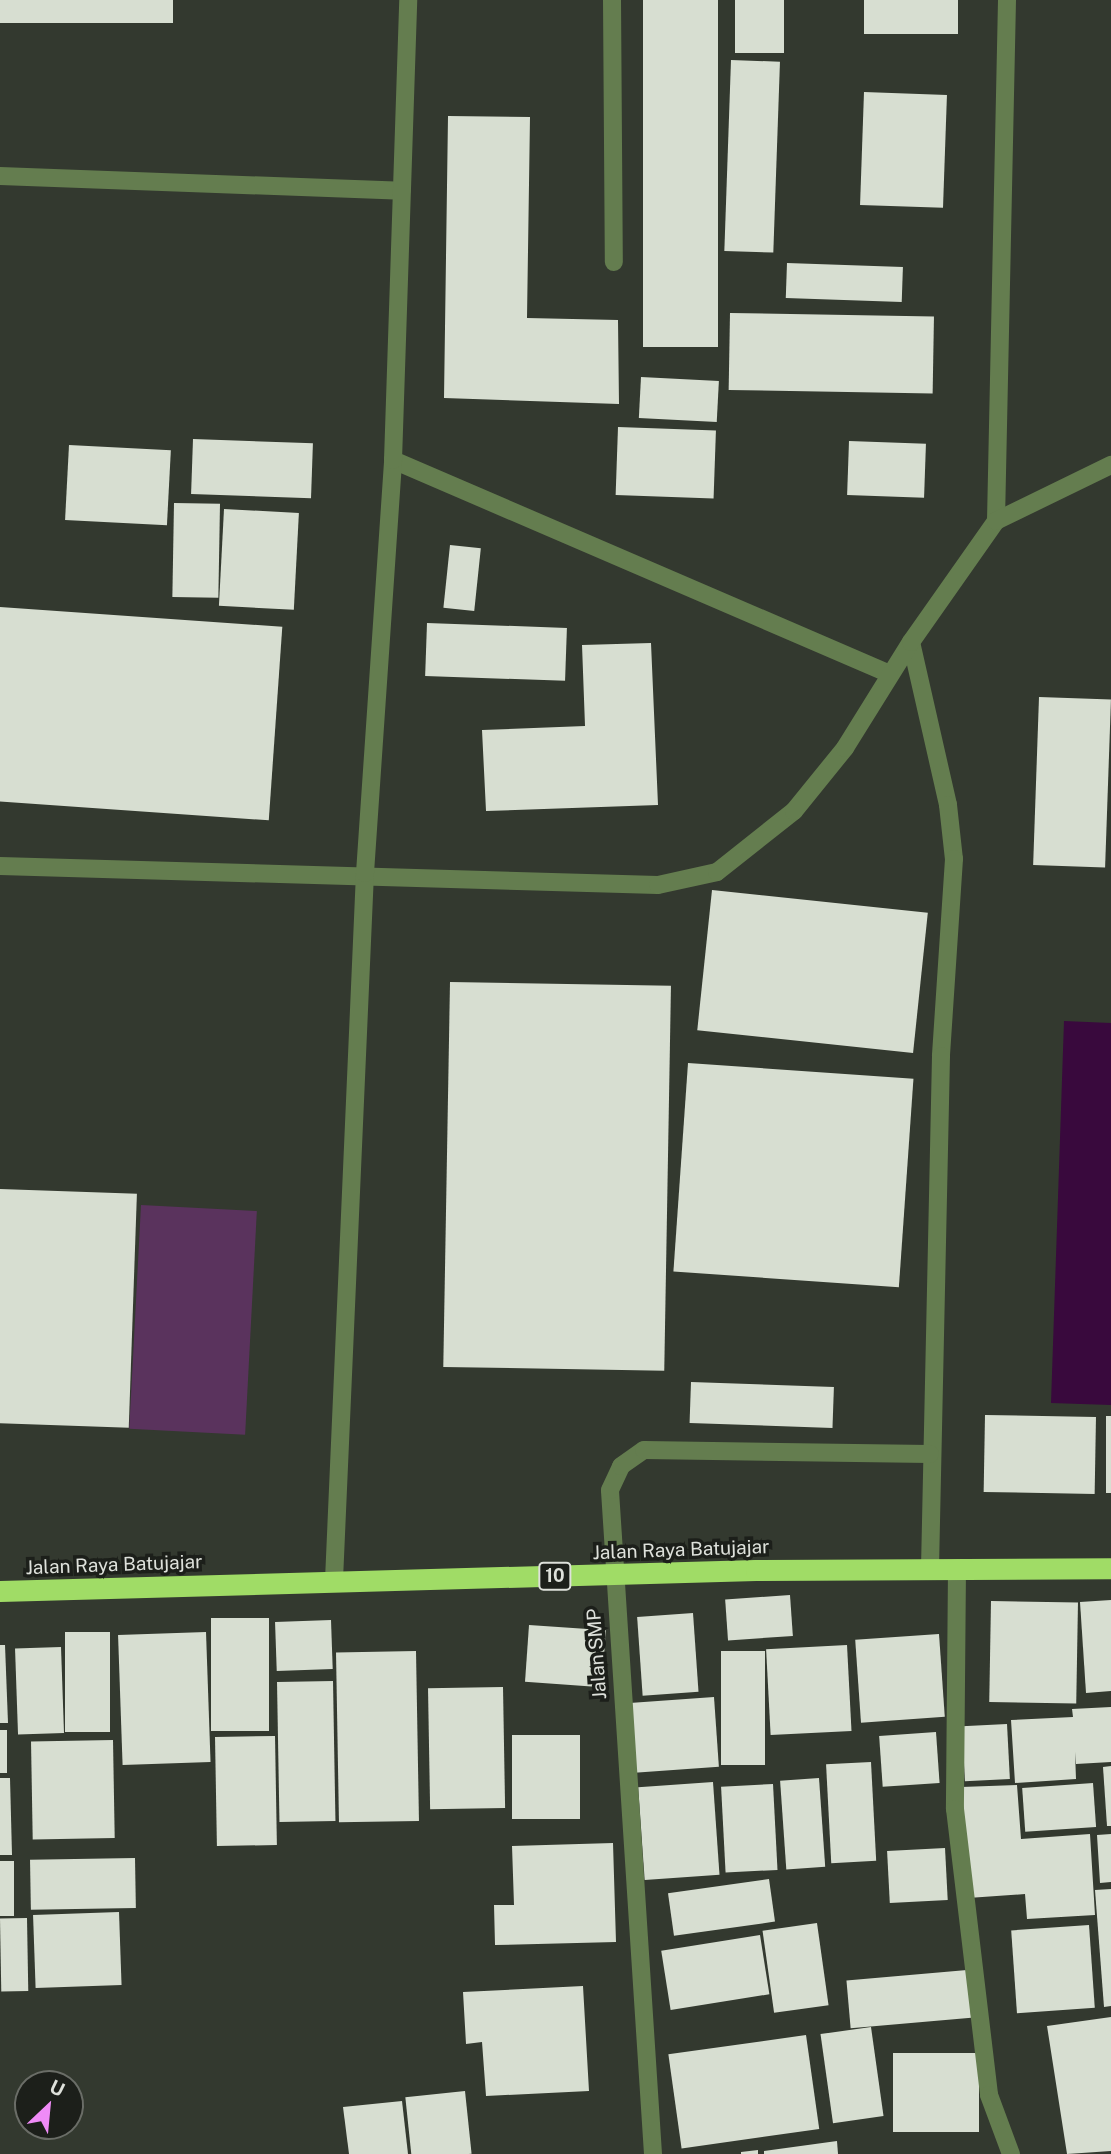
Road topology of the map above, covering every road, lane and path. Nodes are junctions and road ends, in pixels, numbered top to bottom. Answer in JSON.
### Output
{"nodes":[{"id":1,"x":408,"y":0,"type":"edge"},
{"id":2,"x":612,"y":0,"type":"edge"},
{"id":3,"x":1007,"y":0,"type":"edge"},
{"id":4,"x":0,"y":176,"type":"edge"},
{"id":5,"x":401,"y":191,"type":"junction"},
{"id":6,"x":614,"y":262,"type":"dead end"},
{"id":7,"x":393,"y":460,"type":"junction"},
{"id":8,"x":1111,"y":465,"type":"edge"},
{"id":9,"x":996,"y":522,"type":"junction"},
{"id":10,"x":911,"y":642,"type":"junction"},
{"id":11,"x":890,"y":674,"type":"junction"},
{"id":12,"x":0,"y":866,"type":"edge"},
{"id":13,"x":365,"y":873,"type":"junction"},
{"id":14,"x":930,"y":1454,"type":"junction"},
{"id":15,"x":930,"y":1568,"type":"junction"},
{"id":16,"x":957,"y":1568,"type":"junction"},
{"id":17,"x":1111,"y":1568,"type":"edge"},
{"id":18,"x":612,"y":1576,"type":"junction"},
{"id":19,"x":334,"y":1580,"type":"junction"},
{"id":20,"x":0,"y":1591,"type":"edge"},
{"id":21,"x":653,"y":2154,"type":"edge"},
{"id":22,"x":1011,"y":2154,"type":"edge"}],
"edges":[{"from":1,"to":5,"type":"street"},
{"from":2,"to":6,"type":"street"},
{"from":3,"to":9,"type":"street"},
{"from":4,"to":5,"type":"street"},
{"from":5,"to":7,"type":"street"},
{"from":7,"to":11,"type":"street"},
{"from":7,"to":13,"type":"street"},
{"from":8,"to":9,"type":"street"},
{"from":9,"to":10,"type":"street"},
{"from":10,"to":11,"type":"street"},
{"from":10,"to":14,"type":"street"},
{"from":11,"to":13,"type":"street"},
{"from":12,"to":13,"type":"street"},
{"from":13,"to":19,"type":"street"},
{"from":14,"to":15,"type":"street"},
{"from":14,"to":18,"type":"street","name":"Jalan SMP"},
{"from":15,"to":16,"type":"highway","name":"Jalan Raya Batujajar","number":"10"},
{"from":15,"to":18,"type":"highway","name":"Jalan Raya Batujajar","number":"10"},
{"from":16,"to":17,"type":"highway","name":"Jalan Raya Batujajar","number":"10"},
{"from":16,"to":22,"type":"street"},
{"from":18,"to":19,"type":"highway","name":"Jalan Raya Batujajar","number":"10"},
{"from":18,"to":21,"type":"street","name":"Jalan SMP"},
{"from":19,"to":20,"type":"highway","name":"Jalan Raya Batujajar","number":"10"}]}
